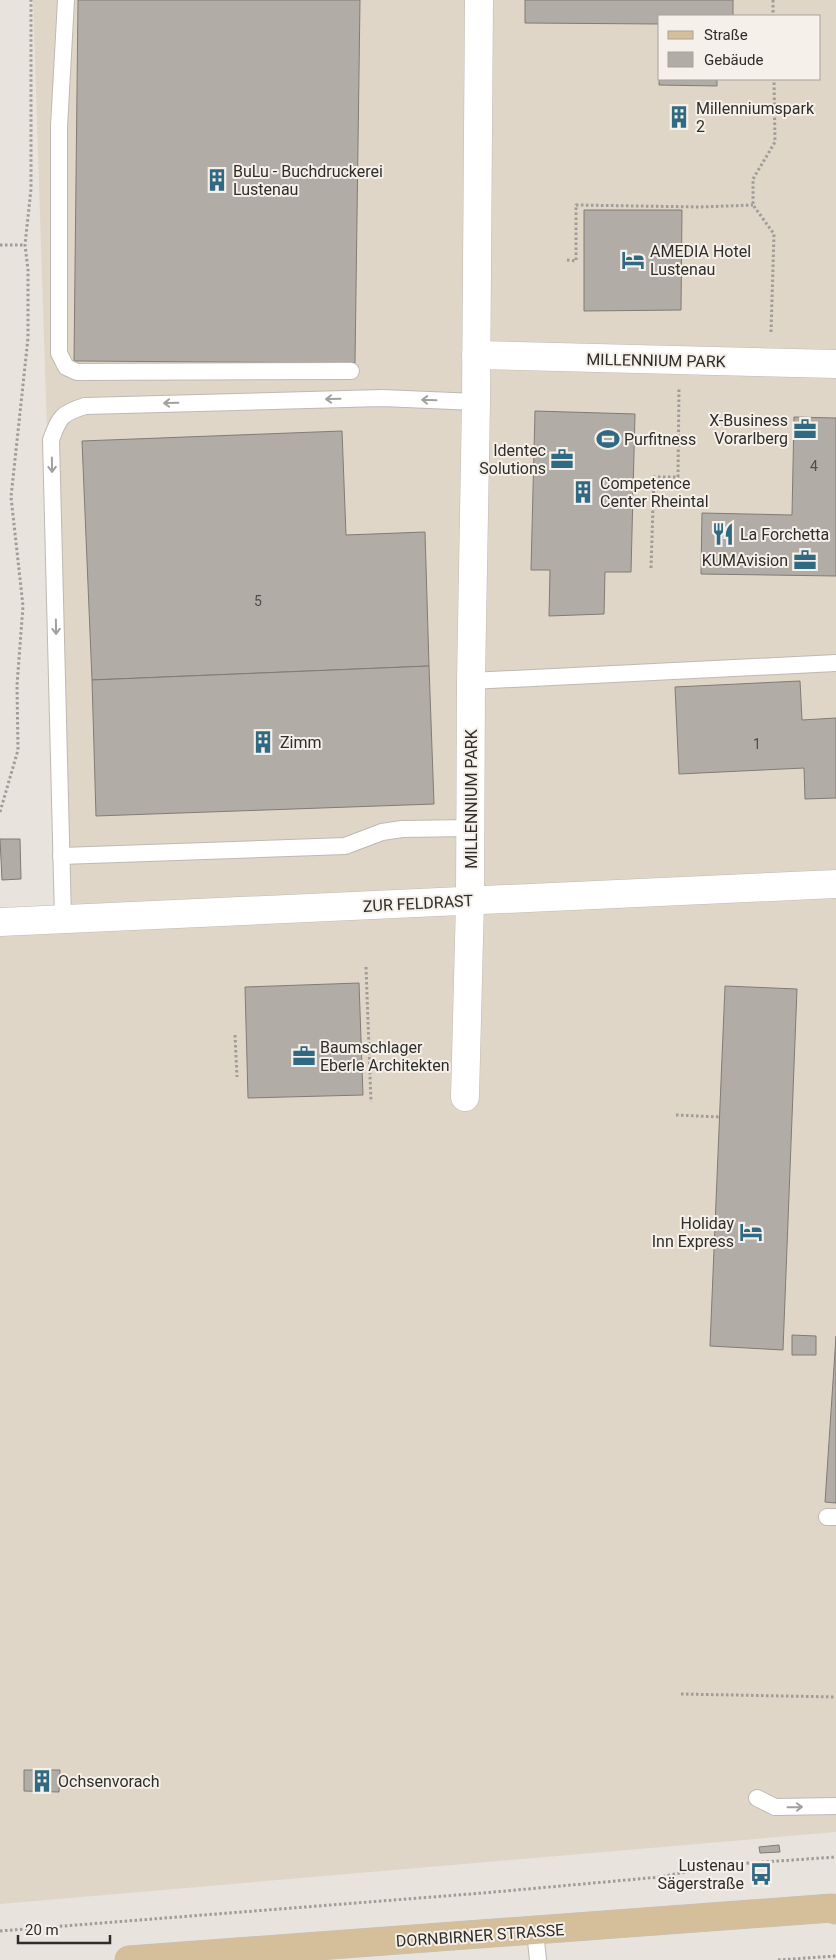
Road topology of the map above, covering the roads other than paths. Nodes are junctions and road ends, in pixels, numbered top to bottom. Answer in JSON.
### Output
{"nodes":[{"id":1,"x":66,"y":0,"type":"edge"},
{"id":2,"x":479,"y":0,"type":"edge"},
{"id":3,"x":476,"y":355,"type":"junction"},
{"id":4,"x":836,"y":364,"type":"edge"},
{"id":5,"x":351,"y":371,"type":"dead end"},
{"id":6,"x":476,"y":402,"type":"junction"},
{"id":7,"x":836,"y":663,"type":"edge"},
{"id":8,"x":470,"y":681,"type":"junction"},
{"id":9,"x":471,"y":828,"type":"junction"},
{"id":10,"x":61,"y":856,"type":"junction"},
{"id":11,"x":836,"y":884,"type":"edge"},
{"id":12,"x":470,"y":901,"type":"junction"},
{"id":13,"x":63,"y":919,"type":"junction"},
{"id":14,"x":0,"y":922,"type":"edge"},
{"id":15,"x":465,"y":1097,"type":"dead end"},
{"id":16,"x":757,"y":1798,"type":"dead end"},
{"id":17,"x":836,"y":1806,"type":"edge"},
{"id":18,"x":835,"y":1908,"type":"edge"},
{"id":19,"x":535,"y":1931,"type":"junction"},
{"id":20,"x":129,"y":1960,"type":"edge"},
{"id":21,"x":135,"y":1960,"type":"edge"},
{"id":22,"x":538,"y":1960,"type":"edge"}],
"edges":[{"from":1,"to":5,"type":"lane"},
{"from":2,"to":3,"type":"street","name":"MILLENNIUM PARK"},
{"from":3,"to":4,"type":"street","name":"MILLENNIUM PARK"},
{"from":3,"to":6,"type":"street","name":"MILLENNIUM PARK"},
{"from":6,"to":8,"type":"street","name":"MILLENNIUM PARK"},
{"from":6,"to":10,"type":"lane","one_way":true},
{"from":7,"to":8,"type":"lane"},
{"from":8,"to":9,"type":"street","name":"MILLENNIUM PARK"},
{"from":9,"to":10,"type":"lane"},
{"from":9,"to":12,"type":"street","name":"MILLENNIUM PARK"},
{"from":10,"to":13,"type":"lane"},
{"from":11,"to":12,"type":"street","name":"ZUR FELDRAST"},
{"from":12,"to":13,"type":"street","name":"ZUR FELDRAST"},
{"from":12,"to":15,"type":"street","name":"MILLENNIUM PARK"},
{"from":13,"to":14,"type":"street","name":"ZUR FELDRAST"},
{"from":16,"to":17,"type":"lane","one_way":true},
{"from":18,"to":19,"type":"main road","name":"DORNBIRNER STRASSE"},
{"from":19,"to":21,"type":"main road","name":"DORNBIRNER STRASSE"},
{"from":19,"to":22,"type":"lane"},
{"from":20,"to":21,"type":"main road","name":"DORNBIRNER STRASSE"}]}
